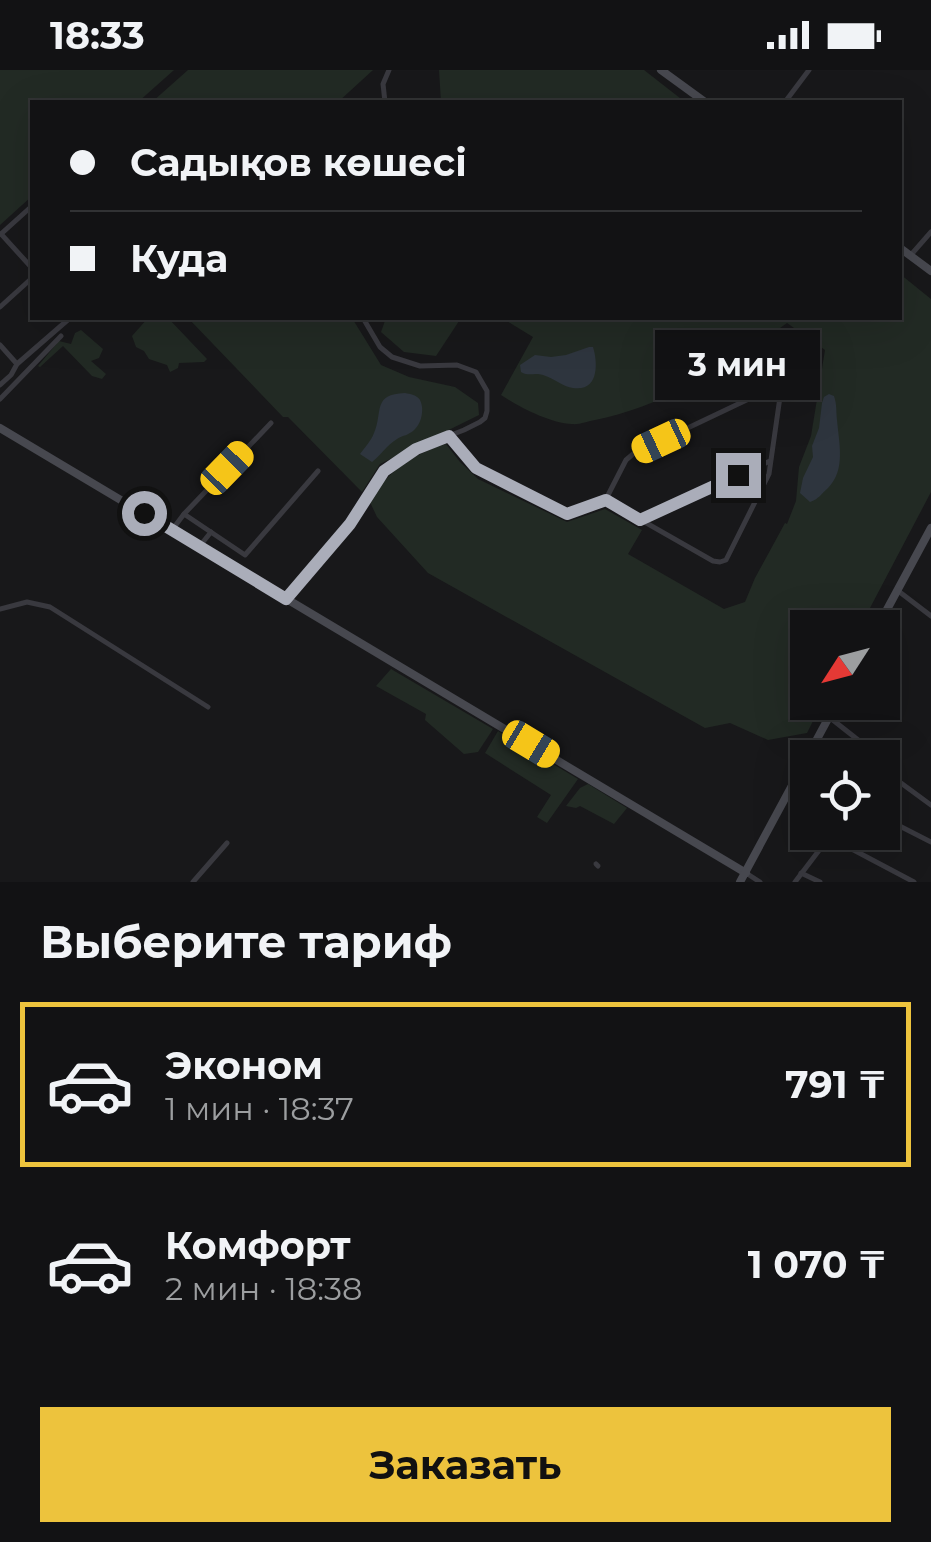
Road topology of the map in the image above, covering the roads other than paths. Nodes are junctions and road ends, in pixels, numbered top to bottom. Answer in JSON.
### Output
{"nodes":[{"id":1,"x":389,"y":70,"type":"edge"},
{"id":2,"x":661,"y":70,"type":"edge"},
{"id":3,"x":809,"y":70,"type":"edge"},
{"id":4,"x":386,"y":100,"type":"edge"},
{"id":5,"x":702,"y":100,"type":"edge"},
{"id":6,"x":786,"y":100,"type":"edge"},
{"id":7,"x":30,"y":208,"type":"edge"},
{"id":8,"x":931,"y":232,"type":"edge"},
{"id":9,"x":0,"y":234,"type":"edge"},
{"id":10,"x":902,"y":250,"type":"edge"},
{"id":11,"x":910,"y":256,"type":"junction"},
{"id":12,"x":30,"y":266,"type":"edge"},
{"id":13,"x":931,"y":272,"type":"edge"},
{"id":14,"x":30,"y":280,"type":"edge"},
{"id":15,"x":0,"y":307,"type":"edge"},
{"id":16,"x":68,"y":320,"type":"edge"},
{"id":17,"x":364,"y":320,"type":"edge"},
{"id":18,"x":60,"y":336,"type":"dead end"},
{"id":19,"x":0,"y":346,"type":"edge"},
{"id":20,"x":17,"y":364,"type":"junction"},
{"id":21,"x":784,"y":373,"type":"dead end"},
{"id":22,"x":780,"y":382,"type":"junction"},
{"id":23,"x":0,"y":385,"type":"edge"},
{"id":24,"x":0,"y":399,"type":"edge"},
{"id":25,"x":271,"y":423,"type":"dead end"},
{"id":26,"x":0,"y":428,"type":"edge"},
{"id":27,"x":449,"y":436,"type":"junction"},
{"id":28,"x":770,"y":461,"type":"junction"},
{"id":29,"x":318,"y":471,"type":"dead end"},
{"id":30,"x":606,"y":500,"type":"junction"},
{"id":31,"x":184,"y":514,"type":"junction"},
{"id":32,"x":640,"y":520,"type":"junction"},
{"id":33,"x":931,"y":528,"type":"edge"},
{"id":34,"x":172,"y":530,"type":"junction"},
{"id":35,"x":211,"y":532,"type":"junction"},
{"id":36,"x":199,"y":546,"type":"junction"},
{"id":37,"x":898,"y":590,"type":"junction"},
{"id":38,"x":286,"y":599,"type":"junction"},
{"id":39,"x":0,"y":609,"type":"edge"},
{"id":40,"x":887,"y":610,"type":"edge"},
{"id":41,"x":931,"y":616,"type":"edge"},
{"id":42,"x":208,"y":707,"type":"dead end"},
{"id":43,"x":828,"y":720,"type":"edge"},
{"id":44,"x":835,"y":720,"type":"edge"},
{"id":45,"x":860,"y":740,"type":"edge"},
{"id":46,"x":900,"y":783,"type":"edge"},
{"id":47,"x":931,"y":805,"type":"edge"},
{"id":48,"x":900,"y":826,"type":"edge"},
{"id":49,"x":931,"y":842,"type":"edge"},
{"id":50,"x":226,"y":843,"type":"dead end"},
{"id":51,"x":819,"y":850,"type":"edge"},
{"id":52,"x":857,"y":850,"type":"edge"},
{"id":53,"x":746,"y":872,"type":"junction"},
{"id":54,"x":801,"y":872,"type":"junction"},
{"id":55,"x":193,"y":882,"type":"edge"},
{"id":56,"x":740,"y":882,"type":"edge"},
{"id":57,"x":760,"y":882,"type":"edge"},
{"id":58,"x":796,"y":882,"type":"edge"},
{"id":59,"x":820,"y":882,"type":"edge"},
{"id":60,"x":914,"y":882,"type":"edge"}],
"edges":[{"from":1,"to":4,"type":"street"},
{"from":2,"to":5,"type":"street"},
{"from":3,"to":6,"type":"street"},
{"from":7,"to":9,"type":"street"},
{"from":8,"to":11,"type":"street"},
{"from":9,"to":12,"type":"street"},
{"from":10,"to":11,"type":"street"},
{"from":11,"to":13,"type":"street"},
{"from":14,"to":15,"type":"street"},
{"from":16,"to":20,"type":"street"},
{"from":17,"to":27,"type":"street"},
{"from":18,"to":24,"type":"street"},
{"from":19,"to":20,"type":"street"},
{"from":20,"to":23,"type":"street"},
{"from":21,"to":22,"type":"street"},
{"from":22,"to":28,"type":"street"},
{"from":22,"to":30,"type":"street"},
{"from":25,"to":31,"type":"street"},
{"from":26,"to":34,"type":"street"},
{"from":27,"to":30,"type":"street"},
{"from":27,"to":38,"type":"street"},
{"from":28,"to":32,"type":"street"},
{"from":28,"to":32,"type":"street"},
{"from":29,"to":35,"type":"street"},
{"from":30,"to":32,"type":"street"},
{"from":31,"to":34,"type":"street"},
{"from":31,"to":35,"type":"street"},
{"from":33,"to":37,"type":"street"},
{"from":34,"to":36,"type":"street"},
{"from":35,"to":36,"type":"street"},
{"from":36,"to":38,"type":"street"},
{"from":37,"to":40,"type":"street"},
{"from":37,"to":41,"type":"street"},
{"from":38,"to":53,"type":"street"},
{"from":39,"to":42,"type":"street"},
{"from":43,"to":53,"type":"street"},
{"from":44,"to":45,"type":"street"},
{"from":46,"to":47,"type":"street"},
{"from":48,"to":49,"type":"street"},
{"from":50,"to":55,"type":"street"},
{"from":51,"to":54,"type":"street"},
{"from":52,"to":60,"type":"street"},
{"from":53,"to":56,"type":"street"},
{"from":53,"to":57,"type":"street"},
{"from":54,"to":58,"type":"street"},
{"from":54,"to":59,"type":"street"}]}
